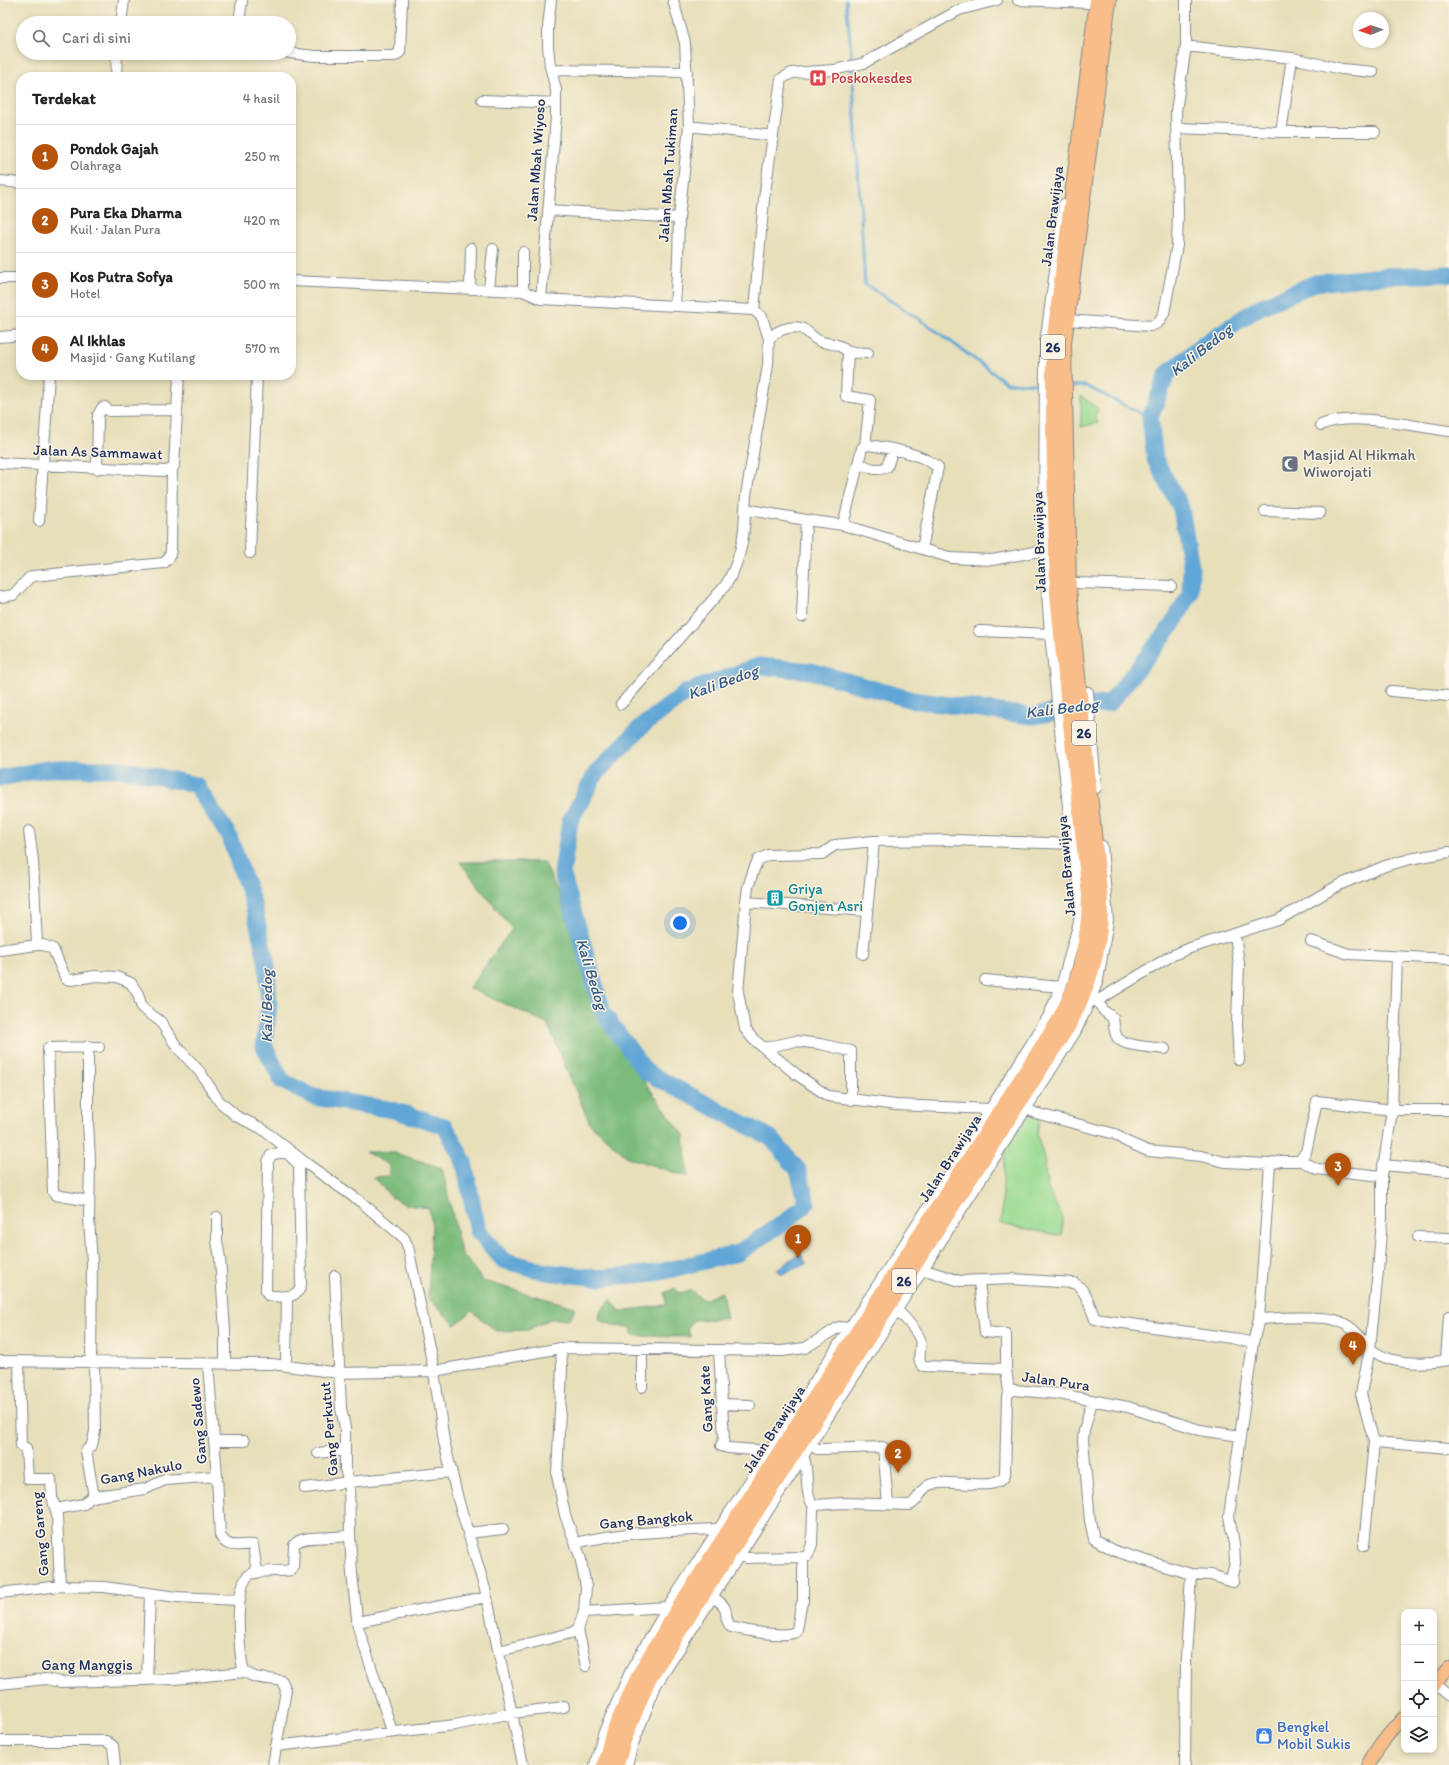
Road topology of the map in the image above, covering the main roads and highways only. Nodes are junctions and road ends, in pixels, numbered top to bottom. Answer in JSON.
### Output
{"nodes":[{"id":1,"x":1109,"y":0,"type":"edge"},
{"id":2,"x":1117,"y":0,"type":"edge"},
{"id":3,"x":1093,"y":1,"type":"edge"},
{"id":4,"x":1109,"y":27,"type":"junction"},
{"id":5,"x":1070,"y":418,"type":"junction"},
{"id":6,"x":1060,"y":495,"type":"junction"},
{"id":7,"x":1073,"y":694,"type":"junction"},
{"id":8,"x":1080,"y":773,"type":"junction"},
{"id":9,"x":1449,"y":1668,"type":"edge"},
{"id":10,"x":1437,"y":1682,"type":"edge"},
{"id":11,"x":1401,"y":1721,"type":"edge"},
{"id":12,"x":604,"y":1765,"type":"edge"},
{"id":13,"x":617,"y":1765,"type":"edge"},
{"id":14,"x":1368,"y":1765,"type":"edge"}],
"edges":[{"from":1,"to":4,"type":"highway"},
{"from":2,"to":4,"type":"highway"},
{"from":3,"to":6,"type":"highway","name":"Jalan Brawijaya","number":"26"},
{"from":4,"to":5,"type":"highway","name":"Jalan Brawijaya","number":"26"},
{"from":5,"to":6,"type":"highway","name":"Jalan Brawijaya","number":"26"},
{"from":5,"to":7,"type":"highway"},
{"from":6,"to":7,"type":"highway","name":"Jalan Brawijaya","number":"26"},
{"from":7,"to":8,"type":"highway","name":"Jalan Brawijaya","number":"26"},
{"from":8,"to":12,"type":"highway","name":"Jalan Brawijaya","number":"26"},
{"from":8,"to":13,"type":"highway","name":"Jalan Brawijaya","number":"26"},
{"from":9,"to":10,"type":"main road"},
{"from":11,"to":14,"type":"main road"}]}
